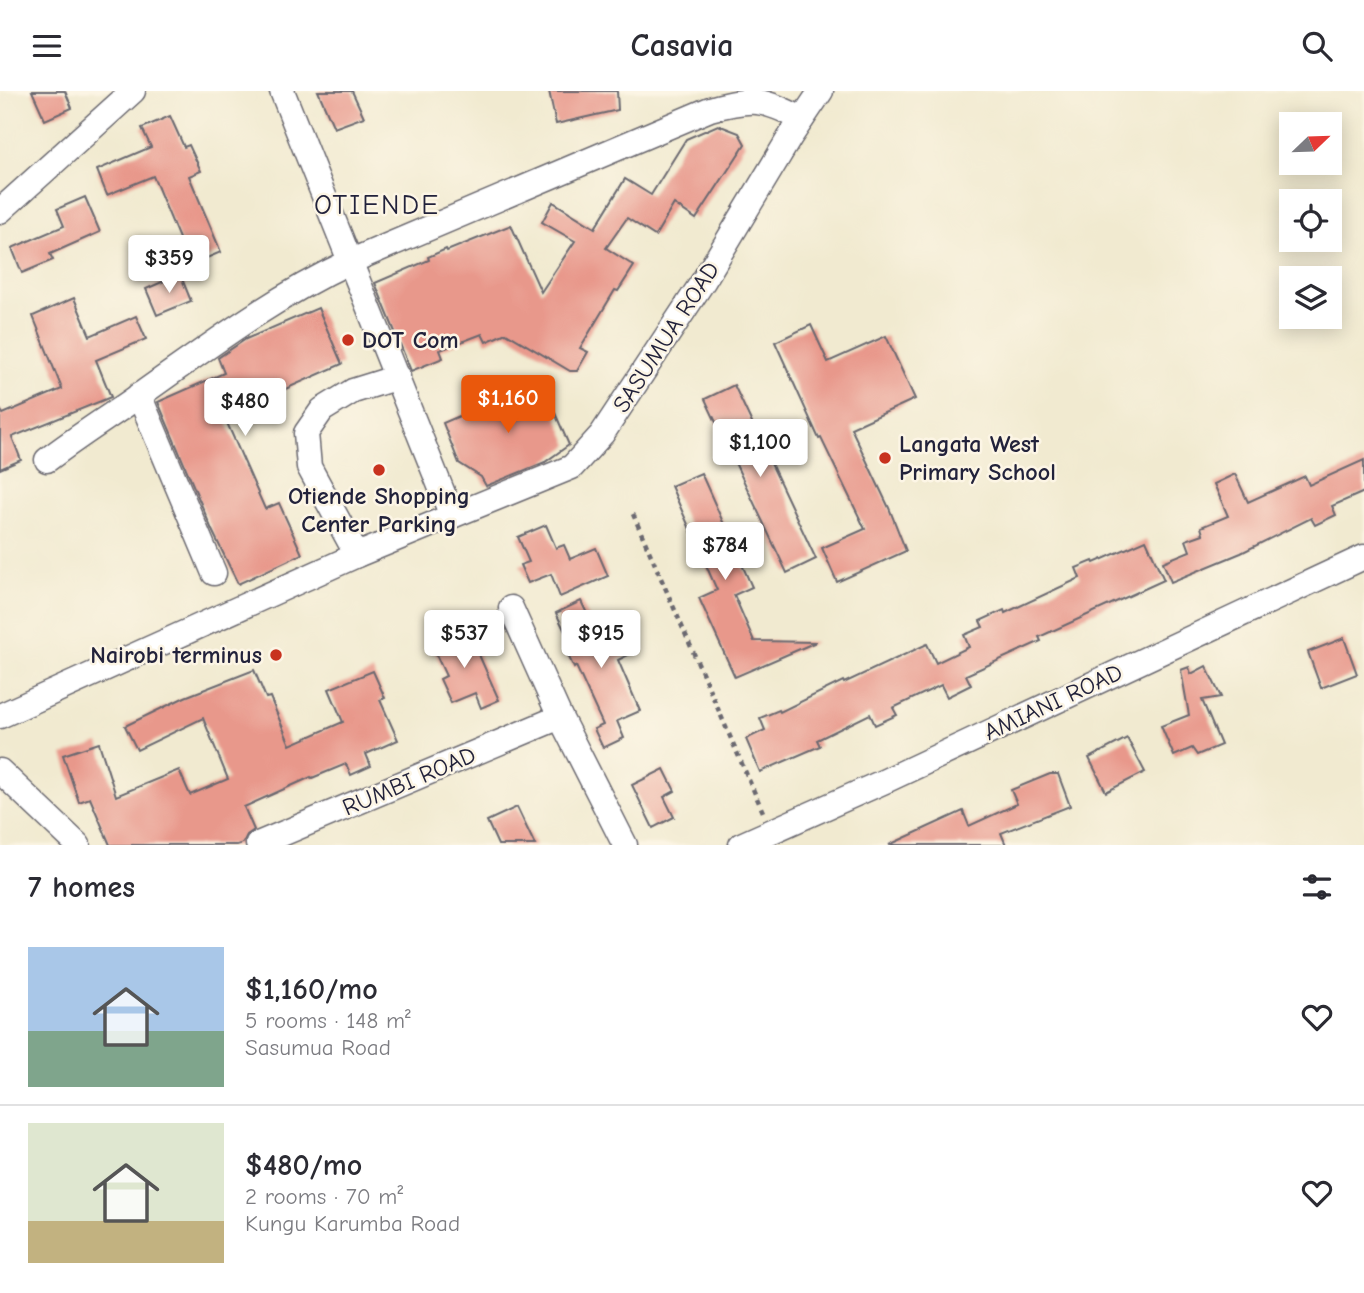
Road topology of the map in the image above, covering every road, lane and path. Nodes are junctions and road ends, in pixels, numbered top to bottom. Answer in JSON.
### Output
{"nodes":[{"id":1,"x":131,"y":91,"type":"edge"},
{"id":2,"x":282,"y":91,"type":"edge"},
{"id":3,"x":821,"y":91,"type":"edge"},
{"id":4,"x":802,"y":119,"type":"junction"},
{"id":5,"x":0,"y":211,"type":"edge"},
{"id":6,"x":349,"y":262,"type":"junction"},
{"id":7,"x":398,"y":377,"type":"junction"},
{"id":8,"x":139,"y":395,"type":"junction"},
{"id":9,"x":47,"y":460,"type":"dead end"},
{"id":10,"x":633,"y":514,"type":"dead end"},
{"id":11,"x":452,"y":516,"type":"junction"},
{"id":12,"x":357,"y":555,"type":"junction"},
{"id":13,"x":1364,"y":557,"type":"edge"},
{"id":14,"x":214,"y":573,"type":"dead end"},
{"id":15,"x":511,"y":608,"type":"dead end"},
{"id":16,"x":0,"y":716,"type":"edge"},
{"id":17,"x":560,"y":717,"type":"junction"},
{"id":18,"x":0,"y":771,"type":"edge"},
{"id":19,"x":772,"y":831,"type":"junction"},
{"id":20,"x":258,"y":844,"type":"edge"},
{"id":21,"x":78,"y":845,"type":"edge"},
{"id":22,"x":625,"y":845,"type":"edge"},
{"id":23,"x":741,"y":845,"type":"edge"}],
"edges":[{"from":1,"to":5,"type":"street"},
{"from":2,"to":6,"type":"street"},
{"from":3,"to":4,"type":"street","name":"SASUMUA ROAD"},
{"from":4,"to":6,"type":"street"},
{"from":4,"to":11,"type":"street","name":"SASUMUA ROAD"},
{"from":6,"to":7,"type":"street"},
{"from":6,"to":8,"type":"street"},
{"from":7,"to":11,"type":"street"},
{"from":7,"to":12,"type":"street"},
{"from":8,"to":9,"type":"street"},
{"from":8,"to":14,"type":"street"},
{"from":10,"to":19,"type":"path"},
{"from":11,"to":12,"type":"street","name":"SASUMUA ROAD"},
{"from":12,"to":16,"type":"street","name":"SASUMUA ROAD"},
{"from":13,"to":19,"type":"street","name":"AMIANI ROAD"},
{"from":15,"to":17,"type":"street"},
{"from":17,"to":20,"type":"street","name":"RUMBI ROAD"},
{"from":17,"to":22,"type":"street"},
{"from":18,"to":21,"type":"street"},
{"from":19,"to":23,"type":"street","name":"AMIANI ROAD"}]}
